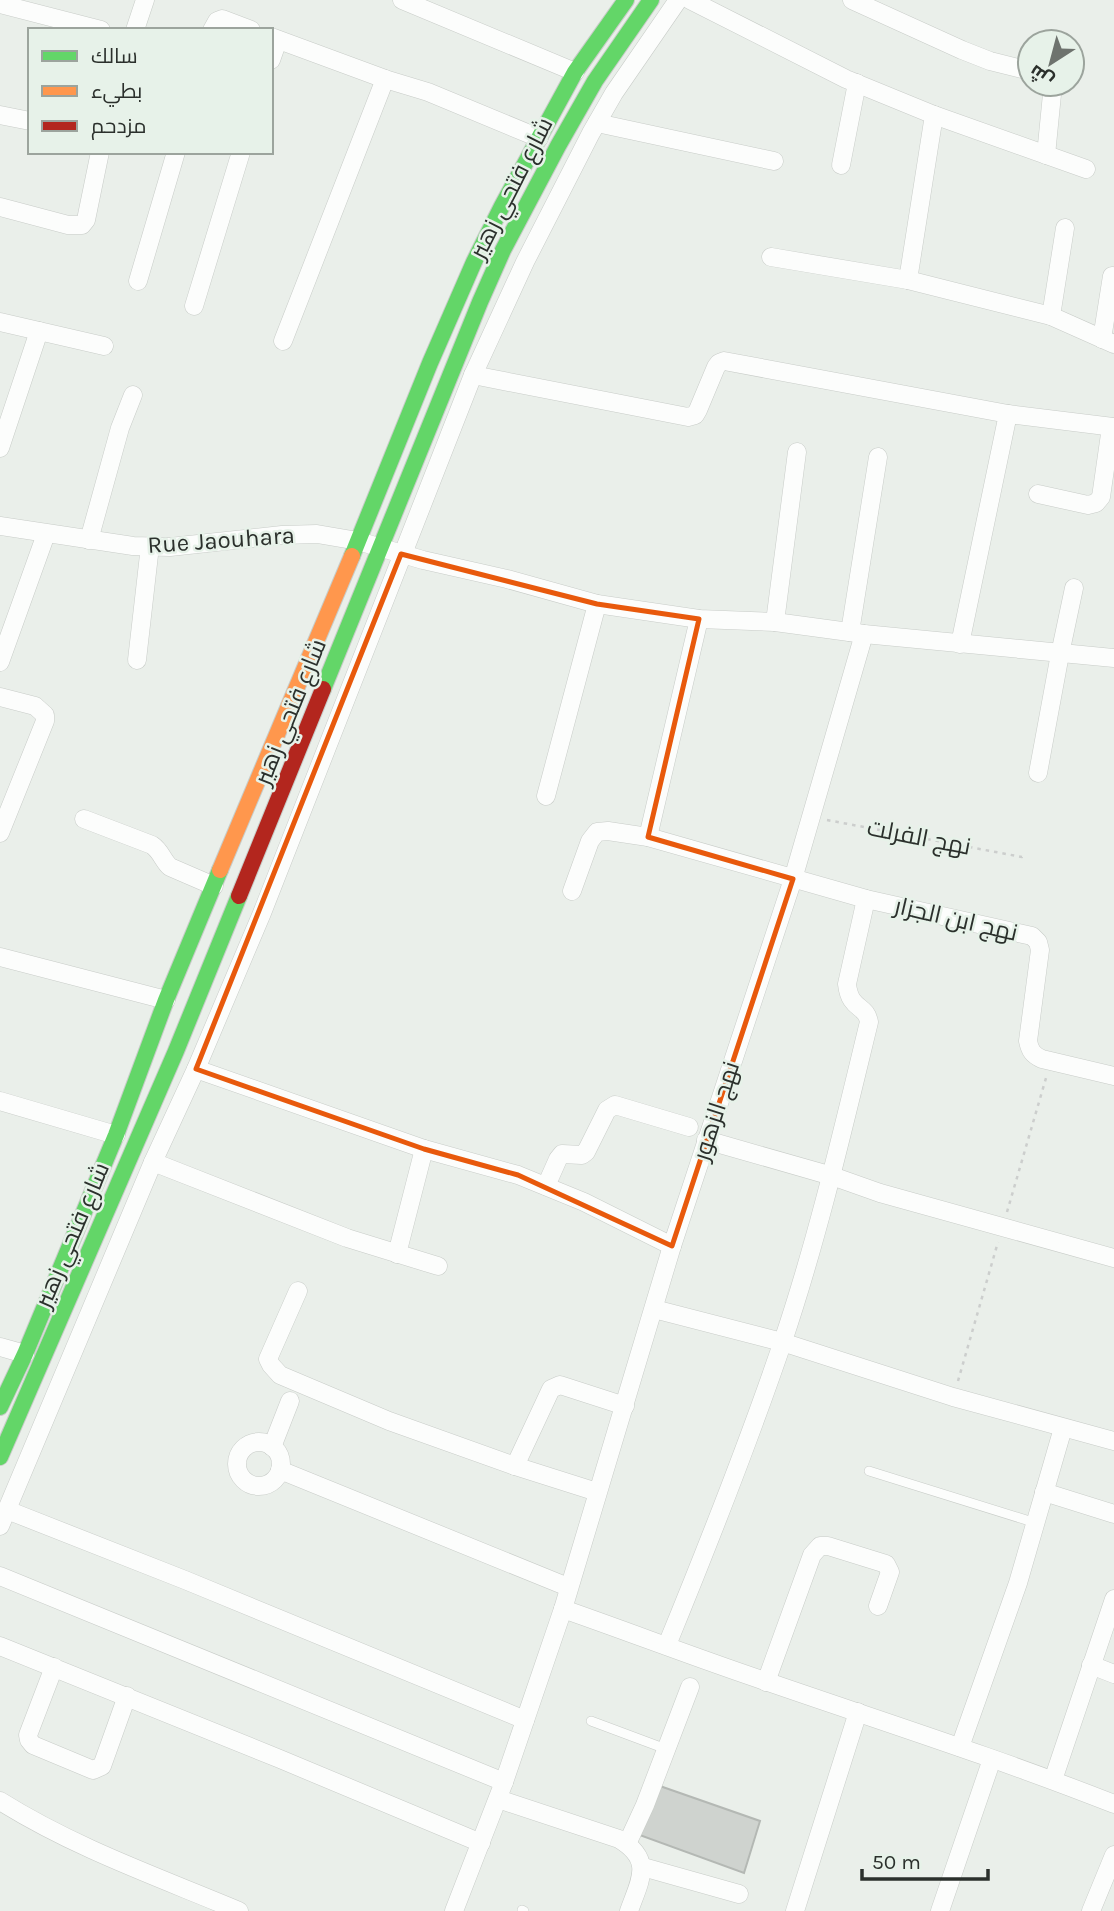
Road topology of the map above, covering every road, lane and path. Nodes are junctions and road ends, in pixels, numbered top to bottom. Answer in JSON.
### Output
{"nodes":[{"id":1,"x":145,"y":0,"type":"edge"},
{"id":2,"x":402,"y":0,"type":"edge"},
{"id":3,"x":625,"y":0,"type":"edge"},
{"id":4,"x":651,"y":0,"type":"edge"},
{"id":5,"x":678,"y":0,"type":"edge"},
{"id":6,"x":690,"y":0,"type":"edge"},
{"id":7,"x":852,"y":0,"type":"edge"},
{"id":8,"x":0,"y":4,"type":"edge"},
{"id":9,"x":94,"y":28,"type":"edge"},
{"id":10,"x":136,"y":28,"type":"edge"},
{"id":11,"x":213,"y":28,"type":"edge"},
{"id":12,"x":246,"y":28,"type":"edge"},
{"id":13,"x":275,"y":38,"type":"edge"},
{"id":14,"x":1016,"y":68,"type":"edge"},
{"id":15,"x":575,"y":72,"type":"junction"},
{"id":16,"x":385,"y":79,"type":"junction"},
{"id":17,"x":857,"y":83,"type":"junction"},
{"id":18,"x":1052,"y":98,"type":"edge"},
{"id":19,"x":934,"y":114,"type":"junction"},
{"id":20,"x":0,"y":115,"type":"edge"},
{"id":21,"x":28,"y":121,"type":"edge"},
{"id":22,"x":597,"y":122,"type":"junction"},
{"id":23,"x":540,"y":138,"type":"junction"},
{"id":24,"x":100,"y":154,"type":"edge"},
{"id":25,"x":175,"y":154,"type":"edge"},
{"id":26,"x":240,"y":154,"type":"edge"},
{"id":27,"x":1046,"y":155,"type":"junction"},
{"id":28,"x":774,"y":161,"type":"dead end"},
{"id":29,"x":841,"y":165,"type":"dead end"},
{"id":30,"x":1086,"y":169,"type":"dead end"},
{"id":31,"x":0,"y":207,"type":"edge"},
{"id":32,"x":1065,"y":228,"type":"dead end"},
{"id":33,"x":771,"y":257,"type":"dead end"},
{"id":34,"x":1112,"y":276,"type":"dead end"},
{"id":35,"x":908,"y":280,"type":"junction"},
{"id":36,"x":138,"y":281,"type":"dead end"},
{"id":37,"x":194,"y":306,"type":"dead end"},
{"id":38,"x":1051,"y":316,"type":"junction"},
{"id":39,"x":0,"y":322,"type":"edge"},
{"id":40,"x":39,"y":331,"type":"junction"},
{"id":41,"x":283,"y":341,"type":"dead end"},
{"id":42,"x":1108,"y":341,"type":"edge"},
{"id":43,"x":104,"y":346,"type":"dead end"},
{"id":44,"x":473,"y":375,"type":"junction"},
{"id":45,"x":132,"y":395,"type":"dead end"},
{"id":46,"x":8,"y":401,"type":"edge"},
{"id":47,"x":1008,"y":414,"type":"junction"},
{"id":48,"x":1113,"y":427,"type":"edge"},
{"id":49,"x":0,"y":448,"type":"edge"},
{"id":50,"x":797,"y":452,"type":"dead end"},
{"id":51,"x":878,"y":457,"type":"dead end"},
{"id":52,"x":1038,"y":494,"type":"dead end"},
{"id":53,"x":0,"y":526,"type":"edge"},
{"id":54,"x":46,"y":534,"type":"junction"},
{"id":55,"x":89,"y":540,"type":"junction"},
{"id":56,"x":358,"y":541,"type":"junction"},
{"id":57,"x":150,"y":546,"type":"junction"},
{"id":58,"x":381,"y":548,"type":"junction"},
{"id":59,"x":401,"y":554,"type":"junction"},
{"id":60,"x":1074,"y":588,"type":"dead end"},
{"id":61,"x":597,"y":604,"type":"junction"},
{"id":62,"x":699,"y":619,"type":"junction"},
{"id":63,"x":775,"y":622,"type":"junction"},
{"id":64,"x":857,"y":633,"type":"junction"},
{"id":65,"x":960,"y":644,"type":"junction"},
{"id":66,"x":1060,"y":654,"type":"junction"},
{"id":67,"x":1114,"y":659,"type":"edge"},
{"id":68,"x":137,"y":660,"type":"dead end"},
{"id":69,"x":0,"y":662,"type":"edge"},
{"id":70,"x":0,"y":697,"type":"edge"},
{"id":71,"x":1038,"y":773,"type":"dead end"},
{"id":72,"x":546,"y":796,"type":"dead end"},
{"id":73,"x":811,"y":817,"type":"junction"},
{"id":74,"x":84,"y":819,"type":"dead end"},
{"id":75,"x":0,"y":833,"type":"edge"},
{"id":76,"x":649,"y":837,"type":"junction"},
{"id":77,"x":1026,"y":854,"type":"dead end"},
{"id":78,"x":793,"y":879,"type":"junction"},
{"id":79,"x":214,"y":886,"type":"junction"},
{"id":80,"x":572,"y":891,"type":"dead end"},
{"id":81,"x":866,"y":899,"type":"junction"},
{"id":82,"x":0,"y":957,"type":"edge"},
{"id":83,"x":166,"y":1000,"type":"junction"},
{"id":84,"x":196,"y":1069,"type":"junction"},
{"id":85,"x":1114,"y":1076,"type":"edge"},
{"id":86,"x":0,"y":1101,"type":"edge"},
{"id":87,"x":689,"y":1127,"type":"dead end"},
{"id":88,"x":116,"y":1135,"type":"junction"},
{"id":89,"x":706,"y":1140,"type":"junction"},
{"id":90,"x":424,"y":1149,"type":"junction"},
{"id":91,"x":153,"y":1162,"type":"junction"},
{"id":92,"x":832,"y":1176,"type":"junction"},
{"id":93,"x":546,"y":1186,"type":"junction"},
{"id":94,"x":672,"y":1247,"type":"junction"},
{"id":95,"x":397,"y":1254,"type":"junction"},
{"id":96,"x":1114,"y":1258,"type":"edge"},
{"id":97,"x":438,"y":1266,"type":"dead end"},
{"id":98,"x":298,"y":1291,"type":"dead end"},
{"id":99,"x":654,"y":1309,"type":"junction"},
{"id":100,"x":782,"y":1342,"type":"junction"},
{"id":101,"x":0,"y":1347,"type":"edge"},
{"id":102,"x":25,"y":1354,"type":"junction"},
{"id":103,"x":290,"y":1401,"type":"dead end"},
{"id":104,"x":625,"y":1406,"type":"junction"},
{"id":105,"x":0,"y":1408,"type":"edge"},
{"id":106,"x":1063,"y":1427,"type":"junction"},
{"id":107,"x":1114,"y":1441,"type":"edge"},
{"id":108,"x":272,"y":1447,"type":"junction"},
{"id":109,"x":0,"y":1457,"type":"edge"},
{"id":110,"x":515,"y":1466,"type":"junction"},
{"id":111,"x":280,"y":1470,"type":"junction"},
{"id":112,"x":869,"y":1471,"type":"dead end"},
{"id":113,"x":597,"y":1492,"type":"junction"},
{"id":114,"x":1044,"y":1492,"type":"junction"},
{"id":115,"x":1114,"y":1514,"type":"edge"},
{"id":116,"x":3,"y":1518,"type":"edge"},
{"id":117,"x":1036,"y":1524,"type":"junction"},
{"id":118,"x":0,"y":1576,"type":"edge"},
{"id":119,"x":568,"y":1587,"type":"junction"},
{"id":120,"x":1114,"y":1599,"type":"edge"},
{"id":121,"x":878,"y":1606,"type":"dead end"},
{"id":122,"x":563,"y":1609,"type":"junction"},
{"id":123,"x":667,"y":1645,"type":"junction"},
{"id":124,"x":0,"y":1646,"type":"edge"},
{"id":125,"x":1091,"y":1665,"type":"junction"},
{"id":126,"x":54,"y":1667,"type":"junction"},
{"id":127,"x":1114,"y":1674,"type":"edge"},
{"id":128,"x":766,"y":1682,"type":"junction"},
{"id":129,"x":690,"y":1687,"type":"dead end"},
{"id":130,"x":127,"y":1696,"type":"junction"},
{"id":131,"x":858,"y":1712,"type":"junction"},
{"id":132,"x":525,"y":1720,"type":"junction"},
{"id":133,"x":590,"y":1721,"type":"dead end"},
{"id":134,"x":960,"y":1747,"type":"junction"},
{"id":135,"x":666,"y":1749,"type":"junction"},
{"id":136,"x":992,"y":1759,"type":"junction"},
{"id":137,"x":1053,"y":1780,"type":"junction"},
{"id":138,"x":504,"y":1782,"type":"junction"},
{"id":139,"x":498,"y":1799,"type":"junction"},
{"id":140,"x":0,"y":1801,"type":"edge"},
{"id":141,"x":1114,"y":1804,"type":"edge"},
{"id":142,"x":481,"y":1843,"type":"junction"},
{"id":143,"x":627,"y":1844,"type":"junction"},
{"id":144,"x":1114,"y":1855,"type":"edge"},
{"id":145,"x":642,"y":1867,"type":"junction"},
{"id":146,"x":739,"y":1894,"type":"dead end"},
{"id":147,"x":208,"y":1905,"type":"edge"},
{"id":148,"x":239,"y":1911,"type":"edge"},
{"id":149,"x":454,"y":1911,"type":"edge"},
{"id":150,"x":629,"y":1911,"type":"edge"},
{"id":151,"x":795,"y":1911,"type":"edge"},
{"id":152,"x":940,"y":1911,"type":"edge"},
{"id":153,"x":1091,"y":1911,"type":"edge"}],
"edges":[{"from":1,"to":10,"type":"street"},
{"from":2,"to":15,"type":"street"},
{"from":3,"to":15,"type":"street","name":"شارع فتحي زهير"},
{"from":4,"to":58,"type":"street","name":"شارع فتحي زهير"},
{"from":5,"to":22,"type":"street"},
{"from":6,"to":17,"type":"street"},
{"from":7,"to":14,"type":"street"},
{"from":8,"to":9,"type":"street"},
{"from":11,"to":12,"type":"street"},
{"from":13,"to":16,"type":"street"},
{"from":15,"to":23,"type":"street","name":"شارع فتحي زهير"},
{"from":16,"to":23,"type":"street"},
{"from":16,"to":41,"type":"street"},
{"from":17,"to":19,"type":"street"},
{"from":17,"to":29,"type":"street"},
{"from":18,"to":27,"type":"street"},
{"from":19,"to":27,"type":"street"},
{"from":19,"to":35,"type":"street"},
{"from":20,"to":21,"type":"street"},
{"from":22,"to":28,"type":"street"},
{"from":22,"to":44,"type":"street"},
{"from":23,"to":56,"type":"street","name":"شارع فتحي زهير"},
{"from":24,"to":31,"type":"street"},
{"from":25,"to":36,"type":"street"},
{"from":26,"to":37,"type":"street"},
{"from":27,"to":30,"type":"street"},
{"from":32,"to":38,"type":"street"},
{"from":33,"to":35,"type":"street"},
{"from":34,"to":42,"type":"street"},
{"from":35,"to":38,"type":"street"},
{"from":38,"to":42,"type":"street"},
{"from":39,"to":40,"type":"street"},
{"from":40,"to":43,"type":"street"},
{"from":40,"to":46,"type":"street"},
{"from":44,"to":47,"type":"street"},
{"from":44,"to":59,"type":"street"},
{"from":45,"to":55,"type":"street"},
{"from":46,"to":49,"type":"street"},
{"from":47,"to":48,"type":"street"},
{"from":47,"to":65,"type":"street"},
{"from":48,"to":52,"type":"street"},
{"from":50,"to":63,"type":"street"},
{"from":51,"to":64,"type":"street","name":"نهج الزهور"},
{"from":53,"to":54,"type":"street","name":"Rue Jaouhara"},
{"from":54,"to":55,"type":"street","name":"Rue Jaouhara"},
{"from":54,"to":69,"type":"street"},
{"from":55,"to":57,"type":"street","name":"Rue Jaouhara"},
{"from":56,"to":57,"type":"street","name":"Rue Jaouhara"},
{"from":56,"to":58,"type":"street","name":"Rue Jaouhara"},
{"from":56,"to":79,"type":"street","name":"شارع فتحي زهير"},
{"from":57,"to":68,"type":"street"},
{"from":58,"to":59,"type":"street","name":"Rue Jaouhara"},
{"from":58,"to":109,"type":"street","name":"شارع فتحي زهير"},
{"from":59,"to":61,"type":"street","name":"Rue Jaouhara"},
{"from":59,"to":84,"type":"street"},
{"from":60,"to":66,"type":"street"},
{"from":61,"to":62,"type":"street","name":"Rue Jaouhara"},
{"from":61,"to":72,"type":"street"},
{"from":62,"to":63,"type":"street","name":"Rue Jaouhara"},
{"from":62,"to":76,"type":"street"},
{"from":63,"to":64,"type":"street","name":"Rue Jaouhara"},
{"from":64,"to":65,"type":"street","name":"Rue Jaouhara"},
{"from":64,"to":73,"type":"street","name":"نهج الزهور"},
{"from":65,"to":66,"type":"street","name":"Rue Jaouhara"},
{"from":66,"to":67,"type":"street","name":"Rue Jaouhara"},
{"from":66,"to":71,"type":"street"},
{"from":70,"to":75,"type":"street"},
{"from":73,"to":77,"type":"path","name":"نهج الفرلت"},
{"from":73,"to":78,"type":"street","name":"نهج الزهور"},
{"from":74,"to":79,"type":"street"},
{"from":76,"to":78,"type":"street","name":"نهج ابن الجزار"},
{"from":76,"to":80,"type":"street","name":"نهج ابن الجزار"},
{"from":78,"to":81,"type":"street","name":"نهج ابن الجزار"},
{"from":78,"to":89,"type":"street","name":"نهج الزهور"},
{"from":79,"to":83,"type":"street","name":"شارع فتحي زهير"},
{"from":81,"to":85,"type":"street","name":"نهج ابن الجزار"},
{"from":81,"to":92,"type":"street"},
{"from":82,"to":83,"type":"street"},
{"from":83,"to":88,"type":"street","name":"شارع فتحي زهير"},
{"from":84,"to":90,"type":"street"},
{"from":84,"to":91,"type":"street"},
{"from":86,"to":88,"type":"street"},
{"from":87,"to":93,"type":"street"},
{"from":88,"to":102,"type":"street","name":"شارع فتحي زهير"},
{"from":89,"to":92,"type":"street"},
{"from":89,"to":94,"type":"street","name":"نهج الزهور"},
{"from":90,"to":93,"type":"street"},
{"from":90,"to":95,"type":"street"},
{"from":91,"to":95,"type":"street"},
{"from":91,"to":116,"type":"street"},
{"from":92,"to":96,"type":"street"},
{"from":92,"to":100,"type":"street"},
{"from":93,"to":94,"type":"street"},
{"from":94,"to":99,"type":"street","name":"نهج الزهور"},
{"from":95,"to":97,"type":"street"},
{"from":98,"to":110,"type":"street"},
{"from":99,"to":100,"type":"street"},
{"from":99,"to":104,"type":"street","name":"نهج الزهور"},
{"from":100,"to":106,"type":"street"},
{"from":100,"to":123,"type":"street"},
{"from":101,"to":102,"type":"street"},
{"from":102,"to":105,"type":"street","name":"شارع فتحي زهير"},
{"from":103,"to":108,"type":"street"},
{"from":104,"to":110,"type":"street"},
{"from":104,"to":113,"type":"street","name":"نهج الزهور"},
{"from":106,"to":107,"type":"street"},
{"from":106,"to":114,"type":"street"},
{"from":108,"to":111,"type":"street"},
{"from":108,"to":111,"type":"street"},
{"from":110,"to":113,"type":"street"},
{"from":111,"to":119,"type":"street"},
{"from":112,"to":117,"type":"lane"},
{"from":113,"to":119,"type":"street","name":"نهج الزهور"},
{"from":114,"to":115,"type":"street"},
{"from":114,"to":117,"type":"street"},
{"from":116,"to":132,"type":"street"},
{"from":117,"to":134,"type":"street"},
{"from":118,"to":138,"type":"street"},
{"from":119,"to":122,"type":"street","name":"نهج الزهور"},
{"from":120,"to":125,"type":"street"},
{"from":121,"to":128,"type":"street"},
{"from":122,"to":123,"type":"street"},
{"from":122,"to":132,"type":"street","name":"نهج الزهور"},
{"from":123,"to":128,"type":"street"},
{"from":124,"to":126,"type":"street"},
{"from":125,"to":127,"type":"street"},
{"from":125,"to":137,"type":"street"},
{"from":126,"to":130,"type":"street"},
{"from":126,"to":130,"type":"street"},
{"from":128,"to":131,"type":"street"},
{"from":129,"to":135,"type":"street"},
{"from":130,"to":142,"type":"street"},
{"from":131,"to":134,"type":"street"},
{"from":131,"to":151,"type":"street"},
{"from":132,"to":138,"type":"street","name":"نهج الزهور"},
{"from":133,"to":135,"type":"lane"},
{"from":134,"to":136,"type":"street"},
{"from":135,"to":143,"type":"street"},
{"from":136,"to":137,"type":"street"},
{"from":136,"to":152,"type":"street"},
{"from":137,"to":141,"type":"street"},
{"from":138,"to":139,"type":"street","name":"نهج الزهور"},
{"from":139,"to":142,"type":"street","name":"نهج الزهور"},
{"from":139,"to":143,"type":"street"},
{"from":140,"to":147,"type":"street"},
{"from":142,"to":149,"type":"street","name":"نهج الزهور"},
{"from":143,"to":145,"type":"street"},
{"from":144,"to":153,"type":"street"},
{"from":145,"to":146,"type":"street"},
{"from":145,"to":150,"type":"street"},
{"from":147,"to":148,"type":"street"}]}
